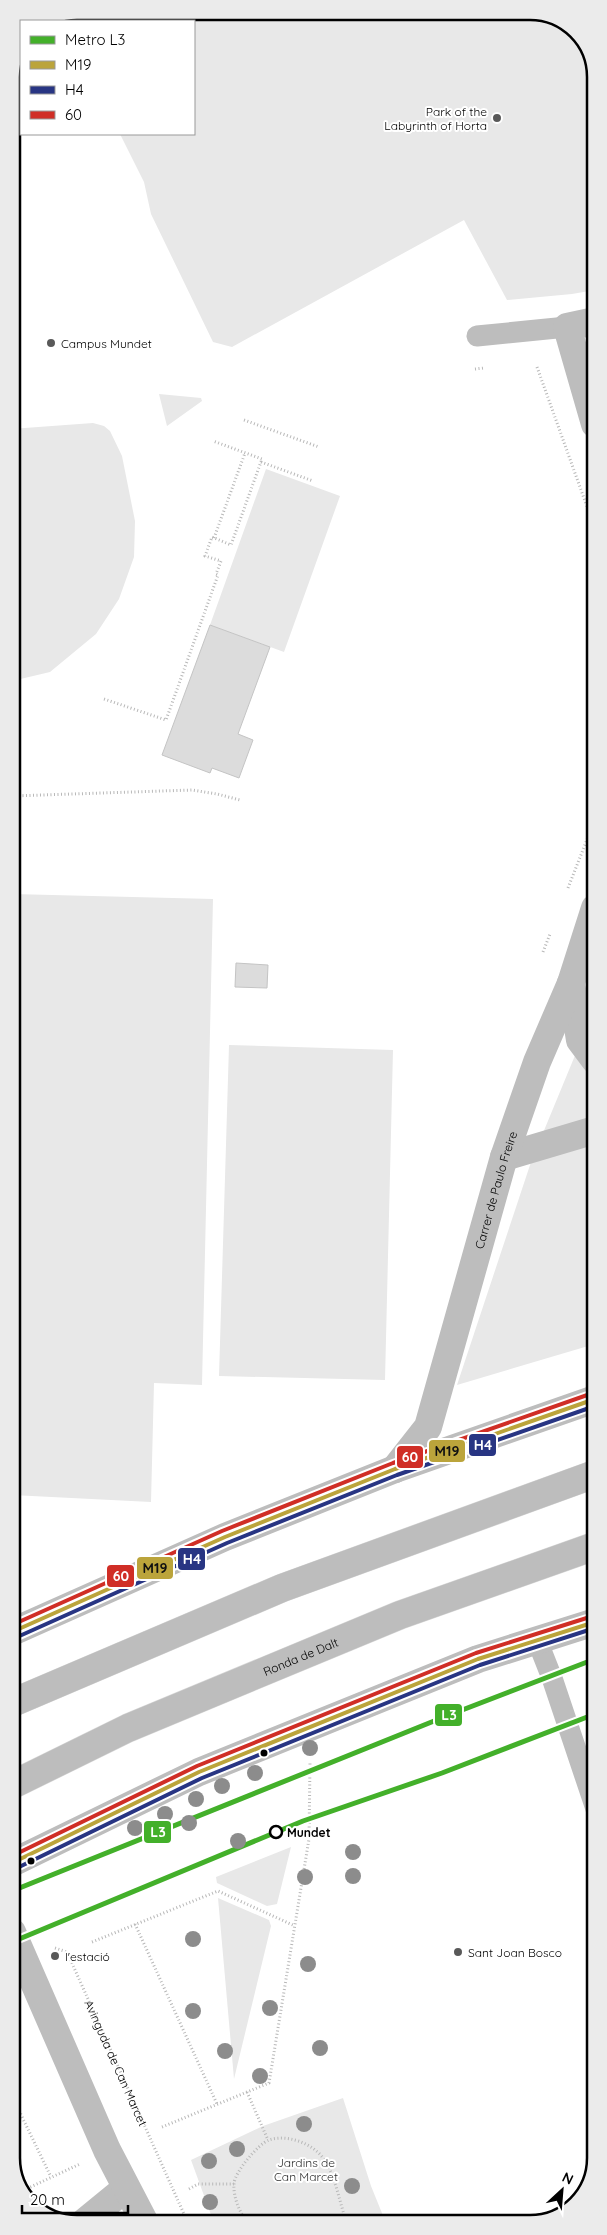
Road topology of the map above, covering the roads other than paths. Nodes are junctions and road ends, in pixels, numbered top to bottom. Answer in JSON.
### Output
{"nodes":[{"id":1,"x":587,"y":323,"type":"edge"},
{"id":2,"x":567,"y":327,"type":"junction"},
{"id":3,"x":477,"y":336,"type":"dead end"},
{"id":4,"x":587,"y":396,"type":"edge"},
{"id":5,"x":587,"y":933,"type":"edge"},
{"id":6,"x":571,"y":983,"type":"junction"},
{"id":7,"x":587,"y":1049,"type":"edge"},
{"id":8,"x":587,"y":1132,"type":"edge"},
{"id":9,"x":504,"y":1157,"type":"junction"},
{"id":10,"x":587,"y":1402,"type":"edge"},
{"id":11,"x":395,"y":1469,"type":"junction"},
{"id":12,"x":587,"y":1477,"type":"edge"},
{"id":13,"x":587,"y":1549,"type":"edge"},
{"id":14,"x":587,"y":1625,"type":"edge"},
{"id":15,"x":20,"y":1628,"type":"edge"},
{"id":16,"x":538,"y":1640,"type":"junction"},
{"id":17,"x":20,"y":1700,"type":"edge"},
{"id":18,"x":20,"y":1781,"type":"edge"},
{"id":19,"x":587,"y":1783,"type":"edge"},
{"id":20,"x":20,"y":1859,"type":"edge"},
{"id":21,"x":20,"y":1950,"type":"edge"},
{"id":22,"x":126,"y":2188,"type":"junction"},
{"id":23,"x":93,"y":2215,"type":"edge"},
{"id":24,"x":140,"y":2215,"type":"edge"}],
"edges":[{"from":1,"to":2,"type":"main road"},
{"from":2,"to":3,"type":"lane"},
{"from":2,"to":4,"type":"main road"},
{"from":5,"to":6,"type":"main road","name":"Carrer de Paulo Freire"},
{"from":6,"to":7,"type":"main road"},
{"from":6,"to":9,"type":"main road","name":"Carrer de Paulo Freire"},
{"from":8,"to":9,"type":"main road"},
{"from":9,"to":11,"type":"main road","name":"Carrer de Paulo Freire"},
{"from":10,"to":11,"type":"main road"},
{"from":11,"to":15,"type":"main road"},
{"from":12,"to":17,"type":"main road"},
{"from":13,"to":18,"type":"main road","name":"Ronda de Dalt"},
{"from":14,"to":16,"type":"main road"},
{"from":16,"to":19,"type":"lane"},
{"from":16,"to":20,"type":"main road"},
{"from":21,"to":22,"type":"main road"},
{"from":22,"to":23,"type":"main road"},
{"from":22,"to":24,"type":"main road"}]}
